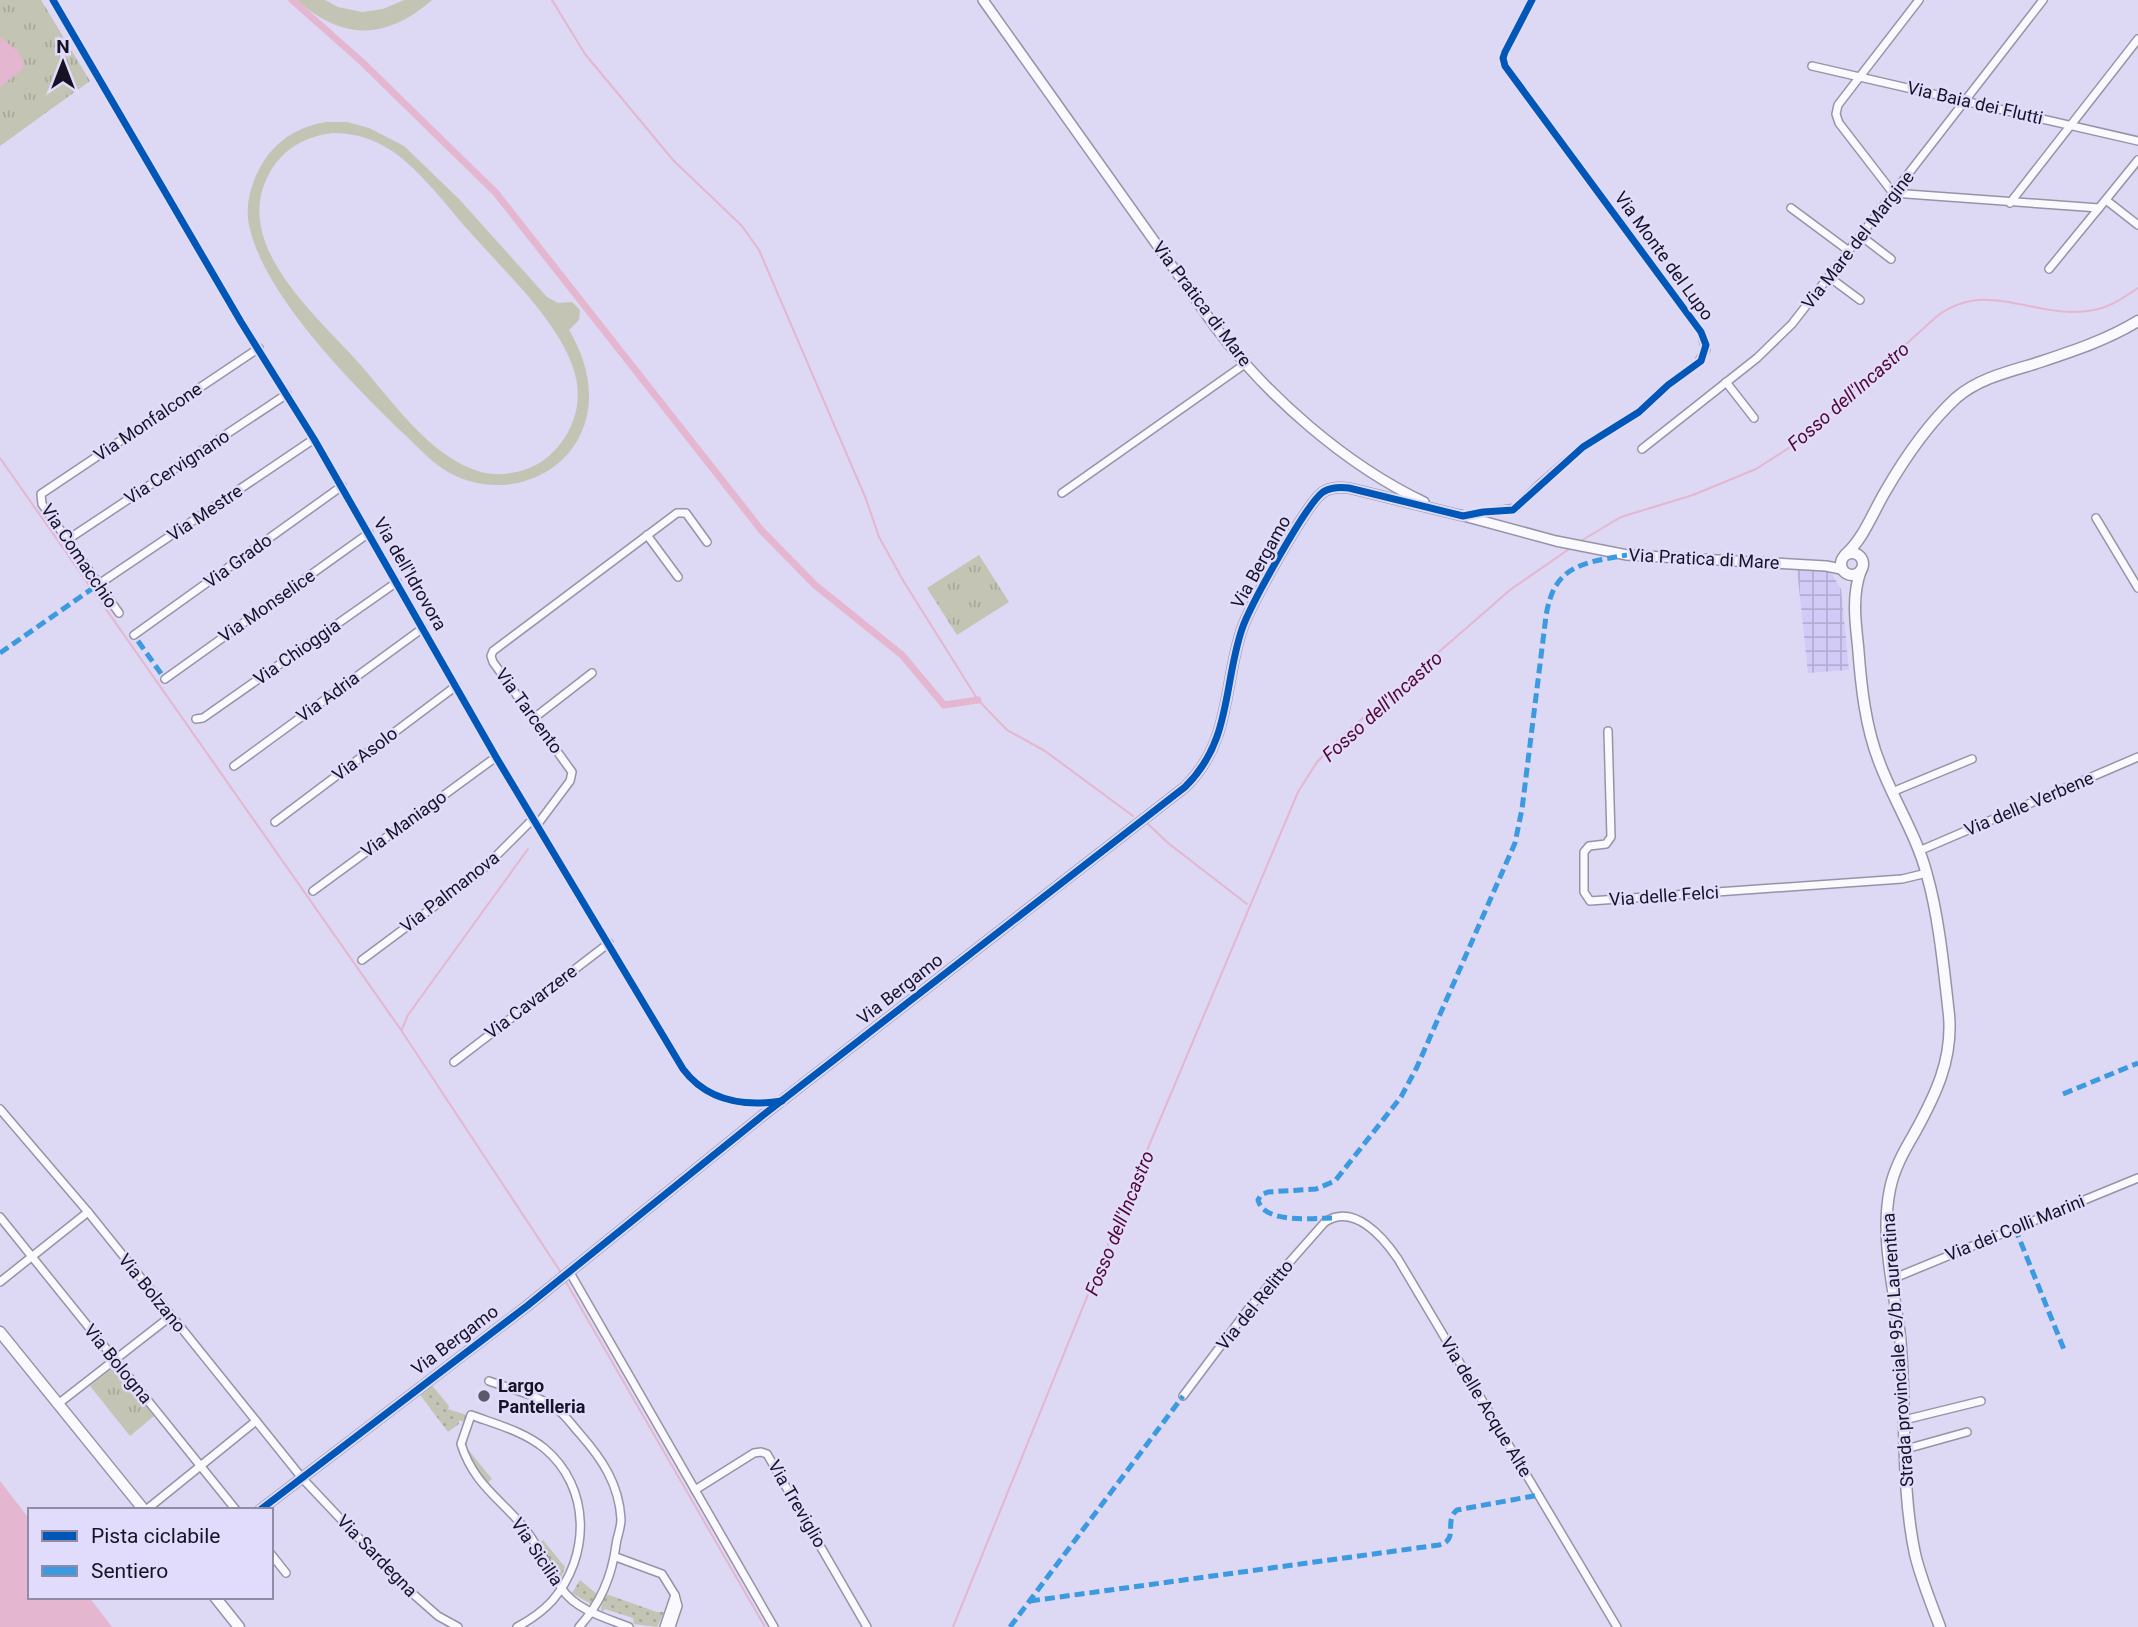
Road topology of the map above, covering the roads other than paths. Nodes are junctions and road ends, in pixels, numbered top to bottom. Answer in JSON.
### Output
{"nodes":[{"id":1,"x":53,"y":0,"type":"edge"},
{"id":2,"x":983,"y":0,"type":"edge"},
{"id":3,"x":1532,"y":0,"type":"edge"},
{"id":4,"x":1919,"y":0,"type":"edge"},
{"id":5,"x":2043,"y":0,"type":"edge"},
{"id":6,"x":2138,"y":39,"type":"edge"},
{"id":7,"x":1812,"y":66,"type":"dead end"},
{"id":8,"x":1860,"y":77,"type":"junction"},
{"id":9,"x":1965,"y":102,"type":"junction"},
{"id":10,"x":2072,"y":126,"type":"junction"},
{"id":11,"x":2138,"y":141,"type":"edge"},
{"id":12,"x":2138,"y":160,"type":"edge"},
{"id":13,"x":1893,"y":194,"type":"junction"},
{"id":14,"x":2106,"y":200,"type":"junction"},
{"id":15,"x":2010,"y":202,"type":"junction"},
{"id":16,"x":1791,"y":208,"type":"dead end"},
{"id":17,"x":2098,"y":208,"type":"junction"},
{"id":18,"x":2138,"y":225,"type":"edge"},
{"id":19,"x":1861,"y":236,"type":"junction"},
{"id":20,"x":1849,"y":251,"type":"junction"},
{"id":21,"x":1891,"y":259,"type":"dead end"},
{"id":22,"x":2049,"y":269,"type":"dead end"},
{"id":23,"x":1829,"y":277,"type":"junction"},
{"id":24,"x":1860,"y":300,"type":"dead end"},
{"id":25,"x":2138,"y":321,"type":"edge"},
{"id":26,"x":258,"y":348,"type":"junction"},
{"id":27,"x":1245,"y":364,"type":"junction"},
{"id":28,"x":1726,"y":382,"type":"junction"},
{"id":29,"x":287,"y":394,"type":"junction"},
{"id":30,"x":1754,"y":418,"type":"dead end"},
{"id":31,"x":314,"y":439,"type":"junction"},
{"id":32,"x":1642,"y":449,"type":"dead end"},
{"id":33,"x":342,"y":486,"type":"junction"},
{"id":34,"x":1062,"y":493,"type":"dead end"},
{"id":35,"x":40,"y":497,"type":"joint"},
{"id":36,"x":1463,"y":516,"type":"junction"},
{"id":37,"x":2096,"y":518,"type":"dead end"},
{"id":38,"x":369,"y":533,"type":"junction"},
{"id":39,"x":647,"y":535,"type":"junction"},
{"id":40,"x":1861,"y":537,"type":"junction"},
{"id":41,"x":67,"y":540,"type":"junction"},
{"id":42,"x":707,"y":542,"type":"dead end"},
{"id":43,"x":1861,"y":558,"type":"junction"},
{"id":44,"x":1844,"y":564,"type":"junction"},
{"id":45,"x":1861,"y":570,"type":"junction"},
{"id":46,"x":678,"y":577,"type":"dead end"},
{"id":47,"x":397,"y":582,"type":"junction"},
{"id":48,"x":97,"y":585,"type":"junction"},
{"id":49,"x":2138,"y":588,"type":"edge"},
{"id":50,"x":1855,"y":592,"type":"junction"},
{"id":51,"x":119,"y":613,"type":"dead end"},
{"id":52,"x":423,"y":628,"type":"junction"},
{"id":53,"x":134,"y":635,"type":"dead end"},
{"id":54,"x":592,"y":673,"type":"dead end"},
{"id":55,"x":165,"y":679,"type":"dead end"},
{"id":56,"x":456,"y":686,"type":"junction"},
{"id":57,"x":534,"y":718,"type":"junction"},
{"id":58,"x":196,"y":719,"type":"dead end"},
{"id":59,"x":1608,"y":731,"type":"dead end"},
{"id":60,"x":496,"y":757,"type":"junction"},
{"id":61,"x":2138,"y":757,"type":"edge"},
{"id":62,"x":1972,"y":759,"type":"dead end"},
{"id":63,"x":234,"y":766,"type":"dead end"},
{"id":64,"x":1892,"y":792,"type":"junction"},
{"id":65,"x":275,"y":822,"type":"dead end"},
{"id":66,"x":535,"y":822,"type":"junction"},
{"id":67,"x":1919,"y":851,"type":"junction"},
{"id":68,"x":1927,"y":873,"type":"junction"},
{"id":69,"x":313,"y":891,"type":"dead end"},
{"id":70,"x":609,"y":943,"type":"junction"},
{"id":71,"x":362,"y":960,"type":"dead end"},
{"id":72,"x":454,"y":1062,"type":"dead end"},
{"id":73,"x":782,"y":1101,"type":"junction"},
{"id":74,"x":2,"y":1115,"type":"edge"},
{"id":75,"x":2138,"y":1178,"type":"edge"},
{"id":76,"x":88,"y":1213,"type":"junction"},
{"id":77,"x":0,"y":1217,"type":"edge"},
{"id":78,"x":1332,"y":1218,"type":"joint"},
{"id":79,"x":32,"y":1257,"type":"junction"},
{"id":80,"x":569,"y":1271,"type":"junction"},
{"id":81,"x":1892,"y":1279,"type":"junction"},
{"id":82,"x":0,"y":1282,"type":"edge"},
{"id":83,"x":171,"y":1316,"type":"junction"},
{"id":84,"x":0,"y":1332,"type":"edge"},
{"id":85,"x":115,"y":1360,"type":"junction"},
{"id":86,"x":489,"y":1381,"type":"dead end"},
{"id":87,"x":1183,"y":1396,"type":"dead end"},
{"id":88,"x":1981,"y":1401,"type":"dead end"},
{"id":89,"x":58,"y":1404,"type":"junction"},
{"id":90,"x":1904,"y":1420,"type":"junction"},
{"id":91,"x":256,"y":1421,"type":"junction"},
{"id":92,"x":1967,"y":1432,"type":"dead end"},
{"id":93,"x":1906,"y":1449,"type":"junction"},
{"id":94,"x":201,"y":1465,"type":"junction"},
{"id":95,"x":302,"y":1478,"type":"junction"},
{"id":96,"x":695,"y":1490,"type":"junction"},
{"id":97,"x":143,"y":1508,"type":"edge"},
{"id":98,"x":147,"y":1508,"type":"edge"},
{"id":99,"x":234,"y":1508,"type":"edge"},
{"id":100,"x":263,"y":1508,"type":"edge"},
{"id":101,"x":273,"y":1557,"type":"edge"},
{"id":102,"x":616,"y":1557,"type":"junction"},
{"id":103,"x":286,"y":1573,"type":"dead end"},
{"id":104,"x":562,"y":1589,"type":"junction"},
{"id":105,"x":675,"y":1595,"type":"junction"},
{"id":106,"x":217,"y":1599,"type":"edge"},
{"id":107,"x":593,"y":1612,"type":"junction"},
{"id":108,"x":239,"y":1627,"type":"edge"},
{"id":109,"x":458,"y":1627,"type":"edge"},
{"id":110,"x":517,"y":1627,"type":"edge"},
{"id":111,"x":579,"y":1627,"type":"edge"},
{"id":112,"x":629,"y":1627,"type":"edge"},
{"id":113,"x":664,"y":1627,"type":"edge"},
{"id":114,"x":671,"y":1627,"type":"edge"},
{"id":115,"x":774,"y":1627,"type":"edge"},
{"id":116,"x":867,"y":1627,"type":"edge"},
{"id":117,"x":1617,"y":1627,"type":"edge"},
{"id":118,"x":1940,"y":1627,"type":"edge"}],
"edges":[{"from":1,"to":26,"type":"street","name":"Via dell'Idrovora"},
{"from":2,"to":27,"type":"street","name":"Via Pratica di Mare"},
{"from":3,"to":36,"type":"street","name":"Via Monte del Lupo"},
{"from":4,"to":8,"type":"street"},
{"from":5,"to":9,"type":"street","name":"Via Mare del Margine"},
{"from":6,"to":10,"type":"street"},
{"from":7,"to":8,"type":"street","name":"Via Baia dei Flutti"},
{"from":8,"to":9,"type":"street","name":"Via Baia dei Flutti"},
{"from":8,"to":13,"type":"street"},
{"from":9,"to":10,"type":"street","name":"Via Baia dei Flutti"},
{"from":9,"to":13,"type":"street","name":"Via Mare del Margine"},
{"from":10,"to":11,"type":"street","name":"Via Baia dei Flutti"},
{"from":10,"to":15,"type":"street"},
{"from":12,"to":14,"type":"street"},
{"from":13,"to":15,"type":"street"},
{"from":13,"to":19,"type":"street","name":"Via Mare del Margine"},
{"from":14,"to":17,"type":"street"},
{"from":14,"to":18,"type":"street"},
{"from":15,"to":17,"type":"street"},
{"from":16,"to":20,"type":"street"},
{"from":17,"to":22,"type":"street"},
{"from":19,"to":20,"type":"street","name":"Via Mare del Margine"},
{"from":19,"to":21,"type":"street"},
{"from":20,"to":23,"type":"street","name":"Via Mare del Margine"},
{"from":23,"to":24,"type":"street"},
{"from":23,"to":28,"type":"street","name":"Via Mare del Margine"},
{"from":25,"to":40,"type":"main road"},
{"from":26,"to":29,"type":"street","name":"Via dell'Idrovora"},
{"from":26,"to":35,"type":"street","name":"Via Monfalcone"},
{"from":27,"to":34,"type":"street"},
{"from":27,"to":36,"type":"street","name":"Via Pratica di Mare"},
{"from":28,"to":30,"type":"street"},
{"from":28,"to":32,"type":"street","name":"Via Mare del Margine"},
{"from":29,"to":31,"type":"street","name":"Via dell'Idrovora"},
{"from":29,"to":41,"type":"street","name":"Via Cervignano"},
{"from":31,"to":33,"type":"street","name":"Via dell'Idrovora"},
{"from":31,"to":48,"type":"street","name":"Via Mestre"},
{"from":33,"to":38,"type":"street","name":"Via dell'Idrovora"},
{"from":33,"to":53,"type":"street","name":"Via Grado"},
{"from":35,"to":41,"type":"street","name":"Via Comacchio"},
{"from":36,"to":44,"type":"street","name":"Via Pratica di Mare"},
{"from":36,"to":73,"type":"street","name":"Via Bergamo"},
{"from":37,"to":49,"type":"street"},
{"from":38,"to":47,"type":"street","name":"Via dell'Idrovora"},
{"from":38,"to":55,"type":"street","name":"Via Monselice"},
{"from":39,"to":42,"type":"street","name":"Via Tarcento"},
{"from":39,"to":46,"type":"street"},
{"from":39,"to":57,"type":"street","name":"Via Tarcento"},
{"from":40,"to":43,"type":"main road"},
{"from":40,"to":44,"type":"main road"},
{"from":41,"to":48,"type":"street","name":"Via Comacchio"},
{"from":43,"to":44,"type":"main road"},
{"from":43,"to":45,"type":"main road","name":"Strada provinciale 95/b Laurentina"},
{"from":44,"to":45,"type":"main road"},
{"from":44,"to":50,"type":"main road","name":"Strada provinciale 95/b Laurentina"},
{"from":45,"to":50,"type":"main road","name":"Strada provinciale 95/b Laurentina"},
{"from":47,"to":52,"type":"street","name":"Via dell'Idrovora"},
{"from":47,"to":58,"type":"street","name":"Via Chioggia"},
{"from":48,"to":51,"type":"street","name":"Via Comacchio"},
{"from":50,"to":64,"type":"main road","name":"Strada provinciale 95/b Laurentina"},
{"from":52,"to":56,"type":"street","name":"Via dell'Idrovora"},
{"from":52,"to":63,"type":"street","name":"Via Adria"},
{"from":54,"to":57,"type":"street"},
{"from":56,"to":60,"type":"street","name":"Via dell'Idrovora"},
{"from":56,"to":65,"type":"street","name":"Via Asolo"},
{"from":57,"to":66,"type":"street","name":"Via Tarcento"},
{"from":59,"to":68,"type":"street","name":"Via delle Felci"},
{"from":60,"to":66,"type":"street","name":"Via dell'Idrovora"},
{"from":60,"to":69,"type":"street","name":"Via Maniago"},
{"from":61,"to":67,"type":"street","name":"Via delle Verbene"},
{"from":62,"to":64,"type":"street"},
{"from":64,"to":67,"type":"main road","name":"Strada provinciale 95/b Laurentina"},
{"from":66,"to":70,"type":"street","name":"Via dell'Idrovora"},
{"from":66,"to":71,"type":"street","name":"Via Palmanova"},
{"from":67,"to":68,"type":"main road","name":"Strada provinciale 95/b Laurentina"},
{"from":68,"to":81,"type":"main road","name":"Strada provinciale 95/b Laurentina"},
{"from":70,"to":72,"type":"street","name":"Via Cavarzere"},
{"from":70,"to":73,"type":"street","name":"Via dell'Idrovora"},
{"from":73,"to":80,"type":"street","name":"Via Bergamo"},
{"from":74,"to":76,"type":"street","name":"Via Bolzano"},
{"from":75,"to":81,"type":"street","name":"Via dei Colli Marini"},
{"from":76,"to":79,"type":"street"},
{"from":76,"to":83,"type":"street","name":"Via Bolzano"},
{"from":77,"to":79,"type":"street","name":"Via Bologna"},
{"from":78,"to":87,"type":"street","name":"Via del Relitto"},
{"from":78,"to":117,"type":"street","name":"Via delle Acque Alte"},
{"from":79,"to":82,"type":"street"},
{"from":79,"to":85,"type":"street","name":"Via Bologna"},
{"from":80,"to":95,"type":"street","name":"Via Bergamo"},
{"from":80,"to":96,"type":"street"},
{"from":81,"to":90,"type":"main road","name":"Strada provinciale 95/b Laurentina"},
{"from":83,"to":85,"type":"street"},
{"from":83,"to":91,"type":"street","name":"Via Bolzano"},
{"from":84,"to":89,"type":"main road"},
{"from":85,"to":89,"type":"street"},
{"from":85,"to":94,"type":"street","name":"Via Bologna"},
{"from":86,"to":102,"type":"street"},
{"from":88,"to":90,"type":"street"},
{"from":89,"to":97,"type":"main road"},
{"from":90,"to":93,"type":"main road","name":"Strada provinciale 95/b Laurentina"},
{"from":91,"to":94,"type":"street"},
{"from":91,"to":95,"type":"street","name":"Via Bolzano"},
{"from":92,"to":93,"type":"street"},
{"from":93,"to":118,"type":"main road","name":"Strada provinciale 95/b Laurentina"},
{"from":94,"to":98,"type":"street"},
{"from":94,"to":99,"type":"street","name":"Via Bologna"},
{"from":95,"to":100,"type":"street","name":"Via Bergamo"},
{"from":95,"to":109,"type":"street","name":"Via Sardegna"},
{"from":96,"to":115,"type":"street"},
{"from":96,"to":116,"type":"street","name":"Via Treviglio"},
{"from":101,"to":103,"type":"street"},
{"from":102,"to":105,"type":"street"},
{"from":102,"to":107,"type":"street"},
{"from":104,"to":104,"type":"street","name":"Via Sicilia"},
{"from":104,"to":107,"type":"street","name":"Via Sicilia"},
{"from":104,"to":110,"type":"street"},
{"from":105,"to":113,"type":"street"},
{"from":105,"to":114,"type":"street"},
{"from":106,"to":108,"type":"main road"},
{"from":107,"to":111,"type":"street"},
{"from":107,"to":112,"type":"street","name":"Via Sicilia"}]}
